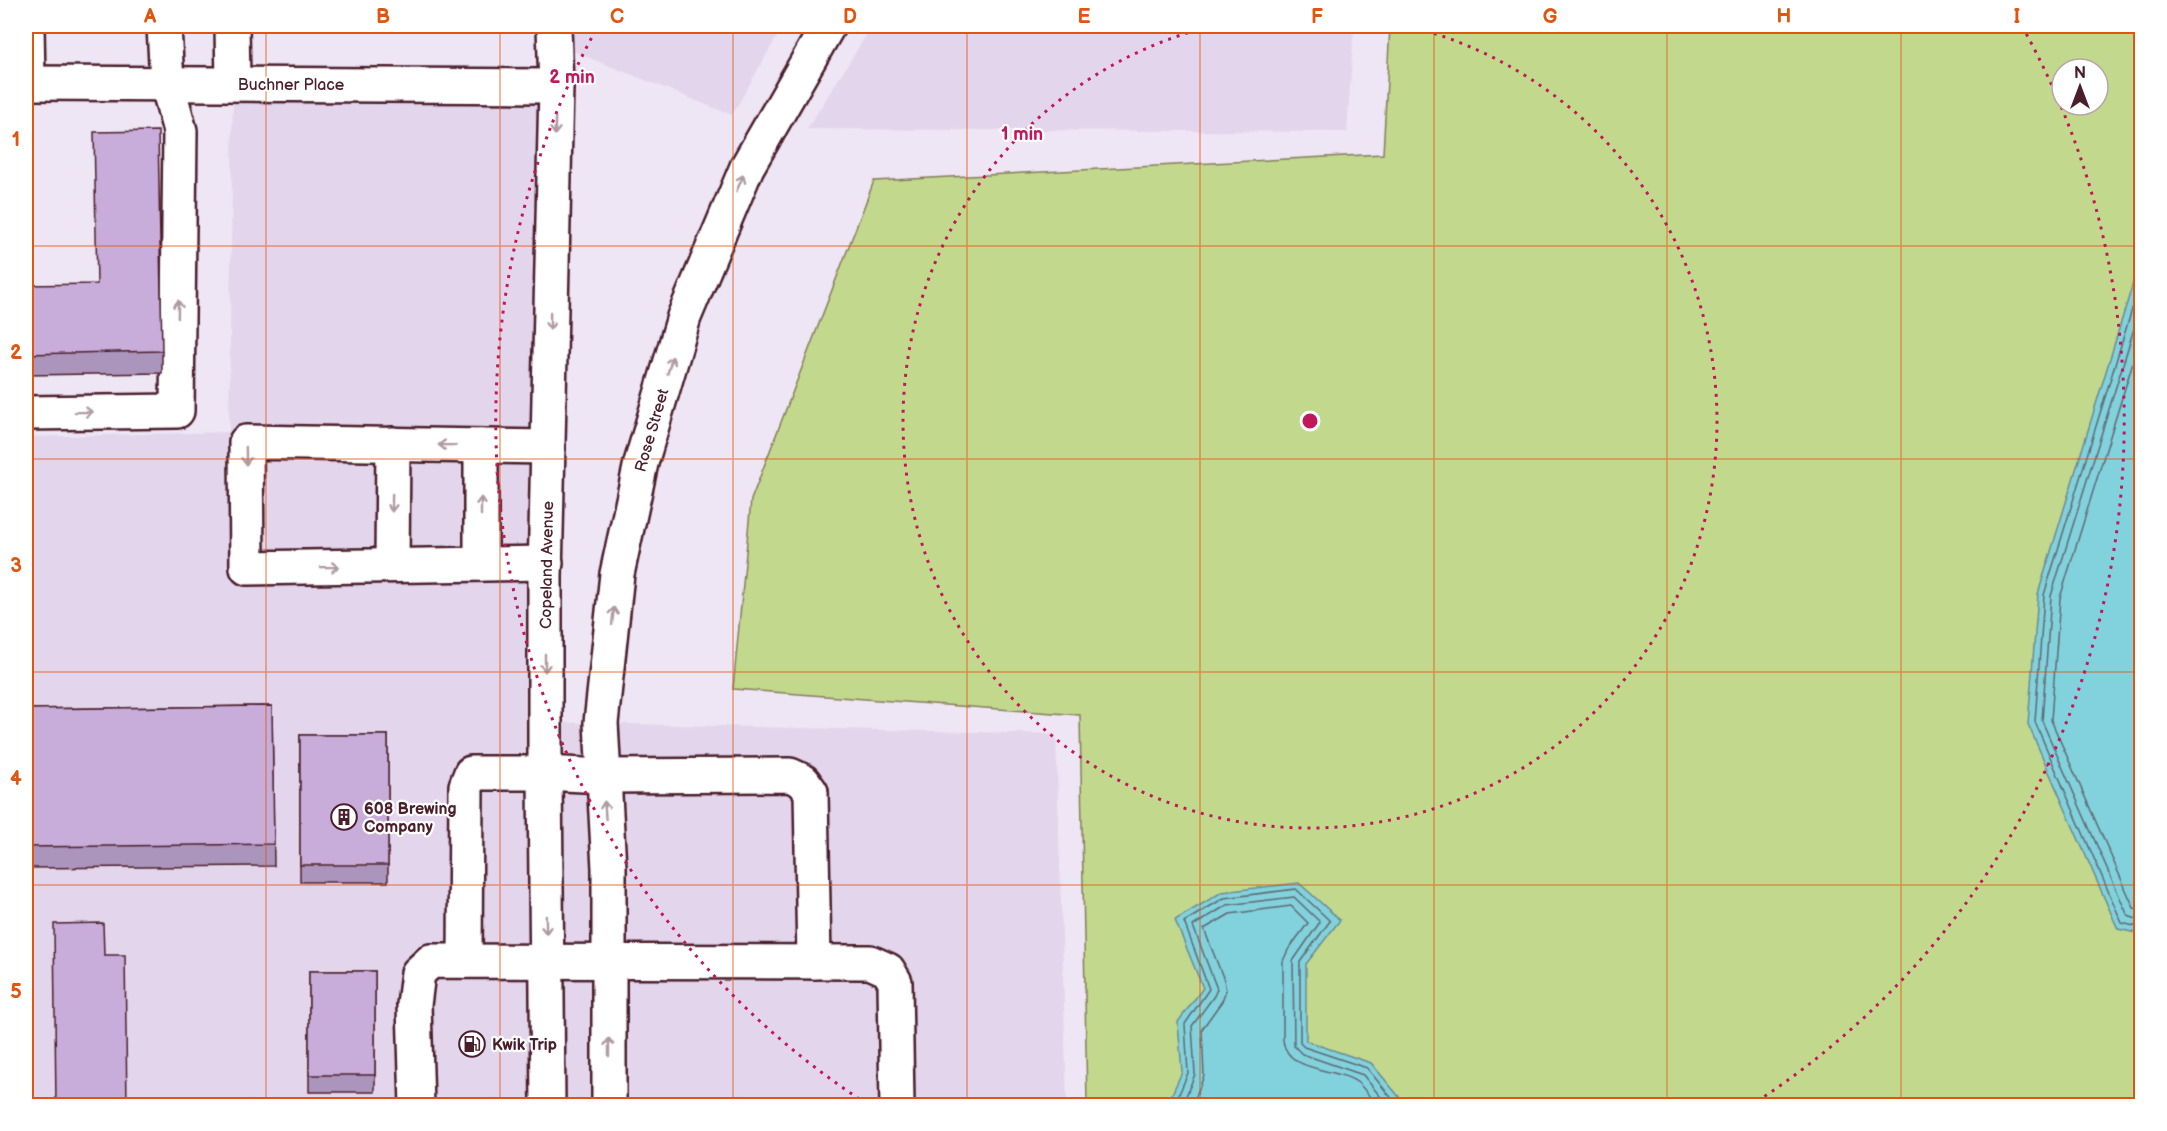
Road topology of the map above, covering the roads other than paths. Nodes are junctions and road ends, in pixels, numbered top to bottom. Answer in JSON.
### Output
{"nodes":[{"id":1,"x":27,"y":26,"type":"edge"},
{"id":2,"x":164,"y":26,"type":"edge"},
{"id":3,"x":232,"y":26,"type":"edge"},
{"id":4,"x":554,"y":26,"type":"edge"},
{"id":5,"x":828,"y":26,"type":"edge"},
{"id":6,"x":27,"y":83,"type":"edge"},
{"id":7,"x":166,"y":83,"type":"junction"},
{"id":8,"x":233,"y":83,"type":"junction"},
{"id":9,"x":556,"y":86,"type":"junction"},
{"id":10,"x":26,"y":414,"type":"edge"},
{"id":11,"x":393,"y":444,"type":"junction"},
{"id":12,"x":482,"y":446,"type":"junction"},
{"id":13,"x":548,"y":447,"type":"junction"},
{"id":14,"x":546,"y":563,"type":"junction"},
{"id":15,"x":482,"y":564,"type":"junction"},
{"id":16,"x":392,"y":565,"type":"junction"},
{"id":17,"x":544,"y":773,"type":"junction"},
{"id":18,"x":603,"y":776,"type":"junction"},
{"id":19,"x":465,"y":961,"type":"junction"},
{"id":20,"x":547,"y":961,"type":"junction"},
{"id":21,"x":608,"y":962,"type":"junction"},
{"id":22,"x":813,"y":962,"type":"junction"},
{"id":23,"x":417,"y":1106,"type":"edge"},
{"id":24,"x":548,"y":1106,"type":"edge"},
{"id":25,"x":609,"y":1106,"type":"edge"},
{"id":26,"x":897,"y":1106,"type":"edge"}],
"edges":[{"from":1,"to":6,"type":"main road"},
{"from":2,"to":7,"type":"main road"},
{"from":3,"to":8,"type":"main road"},
{"from":4,"to":9,"type":"main road","name":"Copeland Avenue"},
{"from":18,"to":5,"type":"main road","name":"Rose Street","one_way":true},
{"from":6,"to":7,"type":"main road","name":"Buchner Place"},
{"from":7,"to":8,"type":"main road","name":"Buchner Place"},
{"from":10,"to":7,"type":"main road","one_way":true},
{"from":8,"to":9,"type":"main road","name":"Buchner Place"},
{"from":9,"to":13,"type":"main road","name":"Copeland Avenue","one_way":true},
{"from":12,"to":11,"type":"main road","one_way":true},
{"from":11,"to":16,"type":"main road","one_way":true},
{"from":11,"to":16,"type":"main road","one_way":true},
{"from":12,"to":13,"type":"main road"},
{"from":15,"to":12,"type":"main road","one_way":true},
{"from":13,"to":14,"type":"main road","name":"Copeland Avenue"},
{"from":14,"to":15,"type":"main road"},
{"from":14,"to":17,"type":"main road","name":"Copeland Avenue","one_way":true},
{"from":15,"to":16,"type":"main road"},
{"from":17,"to":18,"type":"main road"},
{"from":17,"to":19,"type":"main road"},
{"from":17,"to":20,"type":"main road","name":"Copeland Avenue","one_way":true},
{"from":21,"to":18,"type":"main road","name":"Rose Street","one_way":true},
{"from":18,"to":22,"type":"main road"},
{"from":19,"to":20,"type":"main road"},
{"from":19,"to":23,"type":"main road"},
{"from":20,"to":21,"type":"main road"},
{"from":20,"to":24,"type":"main road","name":"Copeland Avenue"},
{"from":21,"to":22,"type":"main road"},
{"from":25,"to":21,"type":"main road","one_way":true},
{"from":22,"to":26,"type":"main road"}]}
